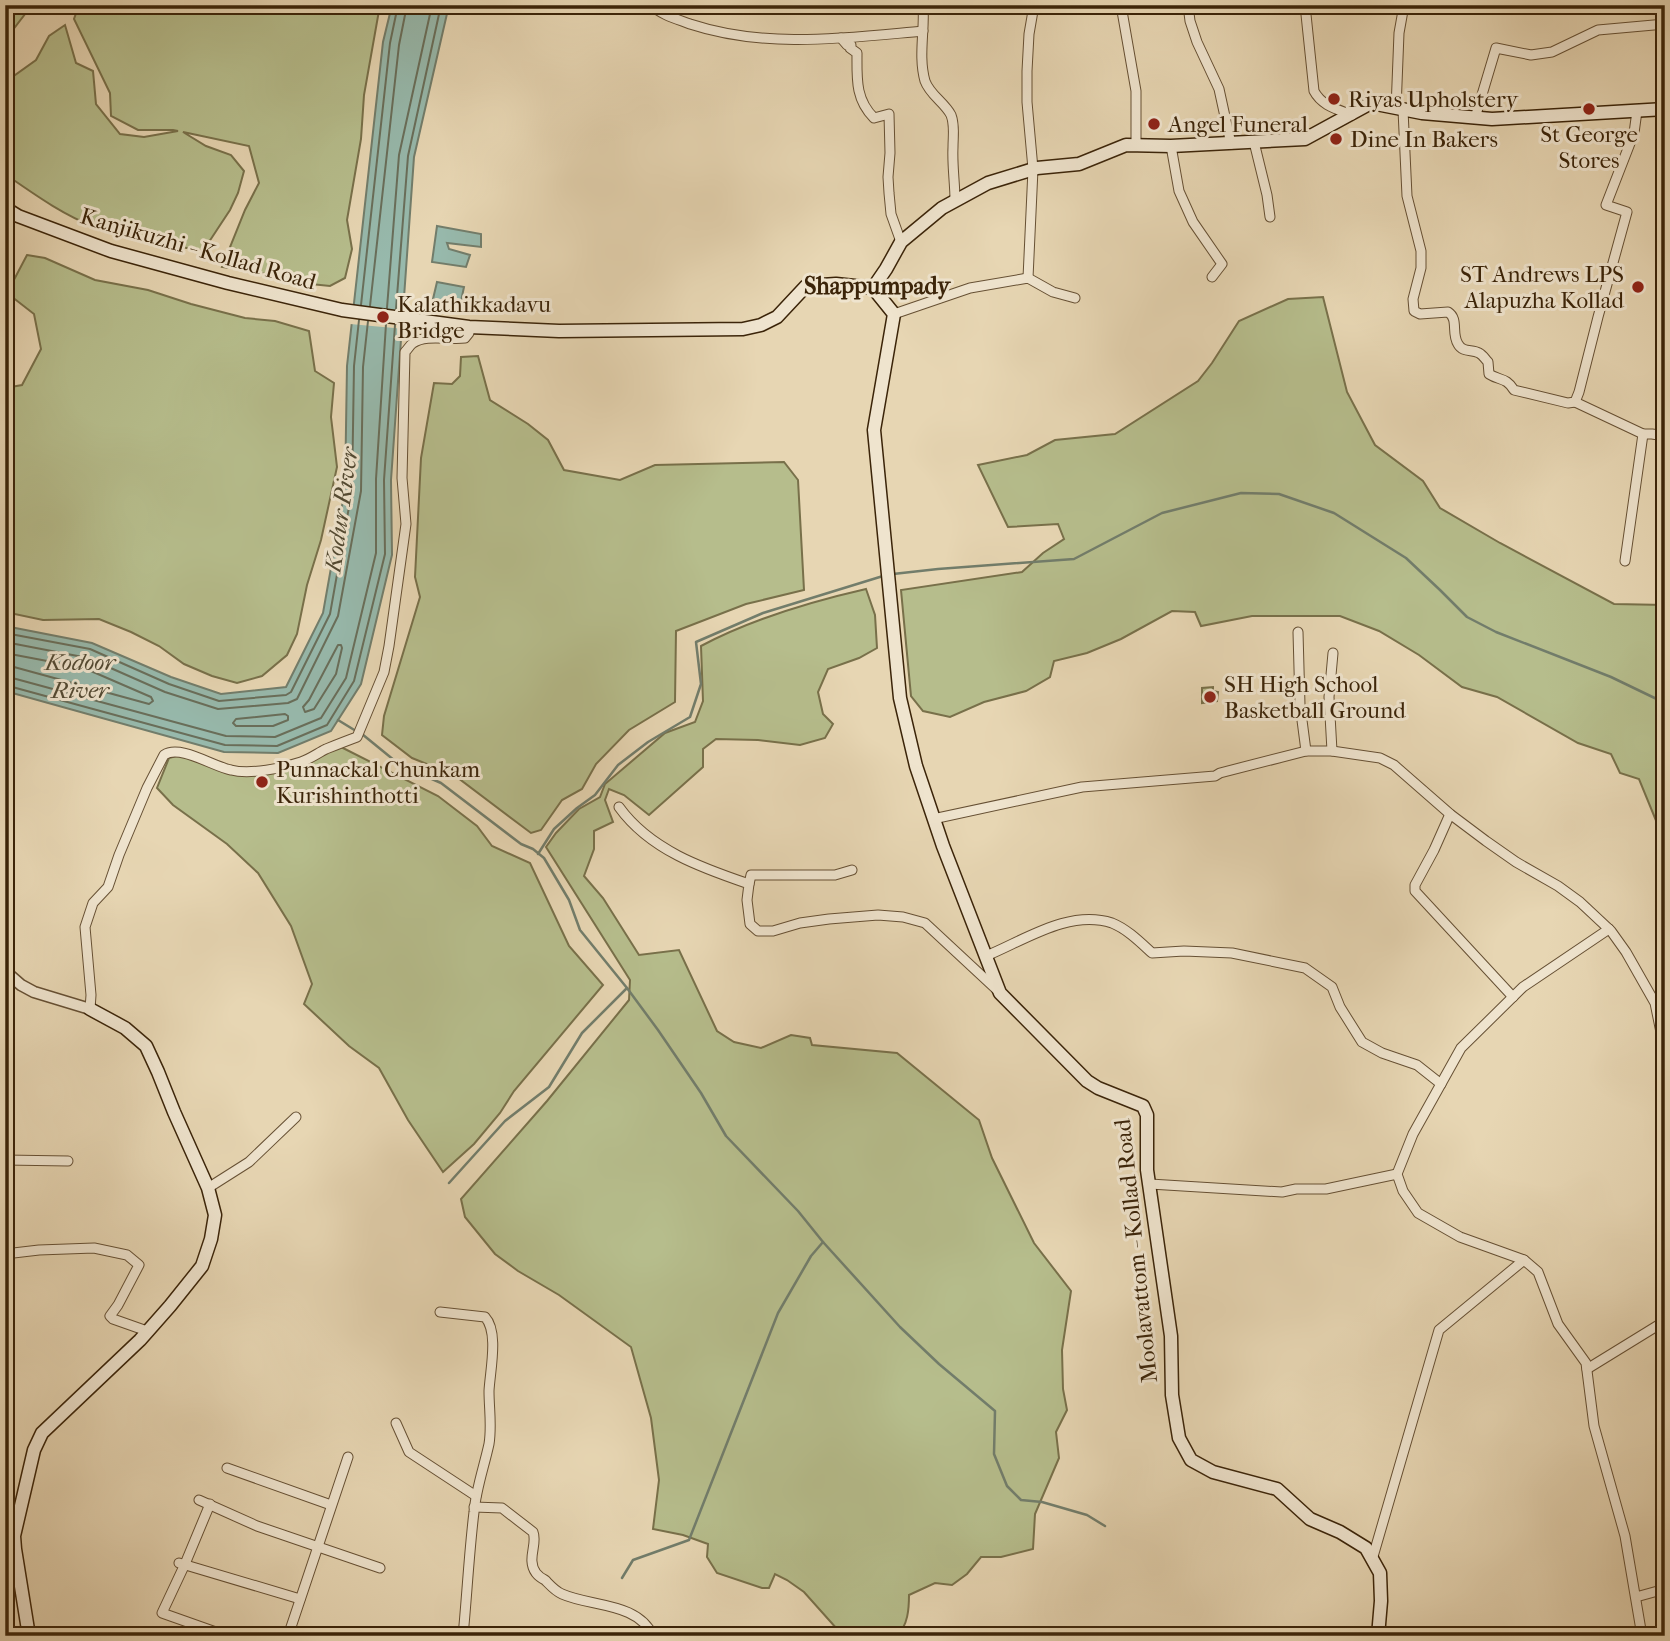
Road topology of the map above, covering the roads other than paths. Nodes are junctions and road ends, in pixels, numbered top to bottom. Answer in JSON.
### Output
{"nodes":[{"id":1,"x":652,"y":5,"type":"edge"},
{"id":2,"x":923,"y":5,"type":"edge"},
{"id":3,"x":1034,"y":5,"type":"edge"},
{"id":4,"x":1188,"y":5,"type":"edge"},
{"id":5,"x":1305,"y":5,"type":"edge"},
{"id":6,"x":1405,"y":5,"type":"edge"},
{"id":7,"x":1122,"y":11,"type":"dead end"},
{"id":8,"x":1665,"y":24,"type":"edge"},
{"id":9,"x":923,"y":31,"type":"junction"},
{"id":10,"x":841,"y":38,"type":"junction"},
{"id":11,"x":1665,"y":109,"type":"edge"},
{"id":12,"x":1399,"y":110,"type":"junction"},
{"id":13,"x":1637,"y":111,"type":"junction"},
{"id":14,"x":1352,"y":114,"type":"junction"},
{"id":15,"x":1475,"y":118,"type":"junction"},
{"id":16,"x":1254,"y":142,"type":"junction"},
{"id":17,"x":1231,"y":144,"type":"junction"},
{"id":18,"x":1136,"y":146,"type":"junction"},
{"id":19,"x":1171,"y":146,"type":"junction"},
{"id":20,"x":1033,"y":169,"type":"junction"},
{"id":21,"x":955,"y":201,"type":"junction"},
{"id":22,"x":5,"y":208,"type":"edge"},
{"id":23,"x":1270,"y":217,"type":"dead end"},
{"id":24,"x":901,"y":242,"type":"junction"},
{"id":25,"x":1212,"y":277,"type":"dead end"},
{"id":26,"x":1028,"y":278,"type":"junction"},
{"id":27,"x":873,"y":288,"type":"junction"},
{"id":28,"x":1075,"y":298,"type":"dead end"},
{"id":29,"x":894,"y":314,"type":"junction"},
{"id":30,"x":469,"y":327,"type":"junction"},
{"id":31,"x":1575,"y":402,"type":"junction"},
{"id":32,"x":1643,"y":435,"type":"junction"},
{"id":33,"x":1665,"y":436,"type":"edge"},
{"id":34,"x":1625,"y":561,"type":"dead end"},
{"id":35,"x":1298,"y":632,"type":"dead end"},
{"id":36,"x":1333,"y":653,"type":"dead end"},
{"id":37,"x":1306,"y":751,"type":"junction"},
{"id":38,"x":1332,"y":751,"type":"junction"},
{"id":39,"x":619,"y":807,"type":"dead end"},
{"id":40,"x":1450,"y":814,"type":"junction"},
{"id":41,"x":933,"y":819,"type":"junction"},
{"id":42,"x":852,"y":870,"type":"dead end"},
{"id":43,"x":749,"y":884,"type":"junction"},
{"id":44,"x":1609,"y":929,"type":"junction"},
{"id":45,"x":986,"y":956,"type":"junction"},
{"id":46,"x":5,"y":971,"type":"edge"},
{"id":47,"x":1000,"y":993,"type":"junction"},
{"id":48,"x":1513,"y":997,"type":"junction"},
{"id":49,"x":90,"y":1009,"type":"junction"},
{"id":50,"x":1665,"y":1052,"type":"edge"},
{"id":51,"x":1441,"y":1084,"type":"junction"},
{"id":52,"x":296,"y":1117,"type":"dead end"},
{"id":53,"x":5,"y":1160,"type":"edge"},
{"id":54,"x":68,"y":1161,"type":"dead end"},
{"id":55,"x":1397,"y":1174,"type":"junction"},
{"id":56,"x":1150,"y":1184,"type":"junction"},
{"id":57,"x":208,"y":1188,"type":"junction"},
{"id":58,"x":5,"y":1254,"type":"edge"},
{"id":59,"x":1524,"y":1260,"type":"junction"},
{"id":60,"x":440,"y":1312,"type":"dead end"},
{"id":61,"x":1665,"y":1321,"type":"edge"},
{"id":62,"x":147,"y":1331,"type":"junction"},
{"id":63,"x":1587,"y":1369,"type":"junction"},
{"id":64,"x":396,"y":1423,"type":"dead end"},
{"id":65,"x":348,"y":1457,"type":"dead end"},
{"id":66,"x":227,"y":1468,"type":"dead end"},
{"id":67,"x":476,"y":1496,"type":"junction"},
{"id":68,"x":199,"y":1500,"type":"dead end"},
{"id":69,"x":210,"y":1504,"type":"junction"},
{"id":70,"x":331,"y":1505,"type":"junction"},
{"id":71,"x":474,"y":1507,"type":"junction"},
{"id":72,"x":317,"y":1546,"type":"junction"},
{"id":73,"x":1372,"y":1560,"type":"junction"},
{"id":74,"x":182,"y":1563,"type":"junction"},
{"id":75,"x":380,"y":1568,"type":"dead end"},
{"id":76,"x":1665,"y":1589,"type":"edge"},
{"id":77,"x":1636,"y":1597,"type":"junction"},
{"id":78,"x":300,"y":1599,"type":"junction"},
{"id":79,"x":29,"y":1636,"type":"edge"},
{"id":80,"x":227,"y":1636,"type":"edge"},
{"id":81,"x":288,"y":1636,"type":"edge"},
{"id":82,"x":463,"y":1636,"type":"edge"},
{"id":83,"x":653,"y":1636,"type":"edge"},
{"id":84,"x":1378,"y":1636,"type":"edge"},
{"id":85,"x":1642,"y":1636,"type":"edge"}],
"edges":[{"from":1,"to":10,"type":"street"},
{"from":2,"to":9,"type":"street"},
{"from":3,"to":20,"type":"street"},
{"from":4,"to":17,"type":"street"},
{"from":5,"to":14,"type":"street"},
{"from":6,"to":12,"type":"street"},
{"from":7,"to":18,"type":"street"},
{"from":8,"to":15,"type":"street"},
{"from":9,"to":10,"type":"street"},
{"from":9,"to":21,"type":"street"},
{"from":10,"to":24,"type":"street"},
{"from":11,"to":13,"type":"main road"},
{"from":12,"to":14,"type":"main road"},
{"from":12,"to":15,"type":"main road"},
{"from":12,"to":31,"type":"street"},
{"from":13,"to":15,"type":"main road"},
{"from":13,"to":31,"type":"street"},
{"from":14,"to":16,"type":"main road"},
{"from":16,"to":17,"type":"main road"},
{"from":16,"to":23,"type":"street"},
{"from":17,"to":19,"type":"main road"},
{"from":18,"to":19,"type":"main road"},
{"from":18,"to":20,"type":"main road"},
{"from":19,"to":25,"type":"street"},
{"from":20,"to":21,"type":"main road"},
{"from":20,"to":26,"type":"street"},
{"from":21,"to":24,"type":"main road"},
{"from":22,"to":30,"type":"main road","name":"Kanjikuzhi - Kollad Road"},
{"from":24,"to":27,"type":"main road"},
{"from":26,"to":28,"type":"street"},
{"from":26,"to":29,"type":"street"},
{"from":27,"to":29,"type":"main road"},
{"from":27,"to":30,"type":"main road","name":"Kanjikuzhi - Kollad Road"},
{"from":29,"to":41,"type":"main road","name":"Moolavattom - Kollad Road"},
{"from":30,"to":49,"type":"street"},
{"from":31,"to":32,"type":"street"},
{"from":32,"to":33,"type":"street"},
{"from":32,"to":34,"type":"street"},
{"from":35,"to":37,"type":"street"},
{"from":36,"to":38,"type":"street"},
{"from":37,"to":38,"type":"street"},
{"from":37,"to":41,"type":"street"},
{"from":38,"to":40,"type":"street"},
{"from":39,"to":43,"type":"street"},
{"from":40,"to":44,"type":"street"},
{"from":40,"to":48,"type":"street"},
{"from":41,"to":45,"type":"main road","name":"Moolavattom - Kollad Road"},
{"from":42,"to":43,"type":"street"},
{"from":43,"to":47,"type":"street"},
{"from":44,"to":48,"type":"street"},
{"from":44,"to":50,"type":"street"},
{"from":45,"to":47,"type":"main road","name":"Moolavattom - Kollad Road"},
{"from":45,"to":51,"type":"street"},
{"from":46,"to":49,"type":"street"},
{"from":47,"to":56,"type":"main road","name":"Moolavattom - Kollad Road"},
{"from":48,"to":51,"type":"street"},
{"from":49,"to":57,"type":"main road"},
{"from":51,"to":55,"type":"street"},
{"from":52,"to":57,"type":"street"},
{"from":53,"to":54,"type":"street"},
{"from":55,"to":56,"type":"street"},
{"from":55,"to":59,"type":"street"},
{"from":56,"to":73,"type":"main road","name":"Moolavattom - Kollad Road"},
{"from":57,"to":62,"type":"main road"},
{"from":58,"to":62,"type":"street"},
{"from":59,"to":63,"type":"street"},
{"from":59,"to":73,"type":"street"},
{"from":60,"to":67,"type":"street"},
{"from":61,"to":63,"type":"street"},
{"from":62,"to":79,"type":"main road"},
{"from":63,"to":77,"type":"street"},
{"from":64,"to":67,"type":"street"},
{"from":65,"to":70,"type":"street"},
{"from":66,"to":70,"type":"street"},
{"from":67,"to":71,"type":"street"},
{"from":68,"to":69,"type":"street"},
{"from":69,"to":72,"type":"street"},
{"from":69,"to":74,"type":"street"},
{"from":70,"to":72,"type":"street"},
{"from":71,"to":82,"type":"street"},
{"from":71,"to":83,"type":"street"},
{"from":72,"to":75,"type":"street"},
{"from":72,"to":78,"type":"street"},
{"from":73,"to":84,"type":"main road"},
{"from":74,"to":78,"type":"street"},
{"from":74,"to":80,"type":"street"},
{"from":76,"to":77,"type":"street"},
{"from":77,"to":85,"type":"street"},
{"from":78,"to":81,"type":"street"}]}
